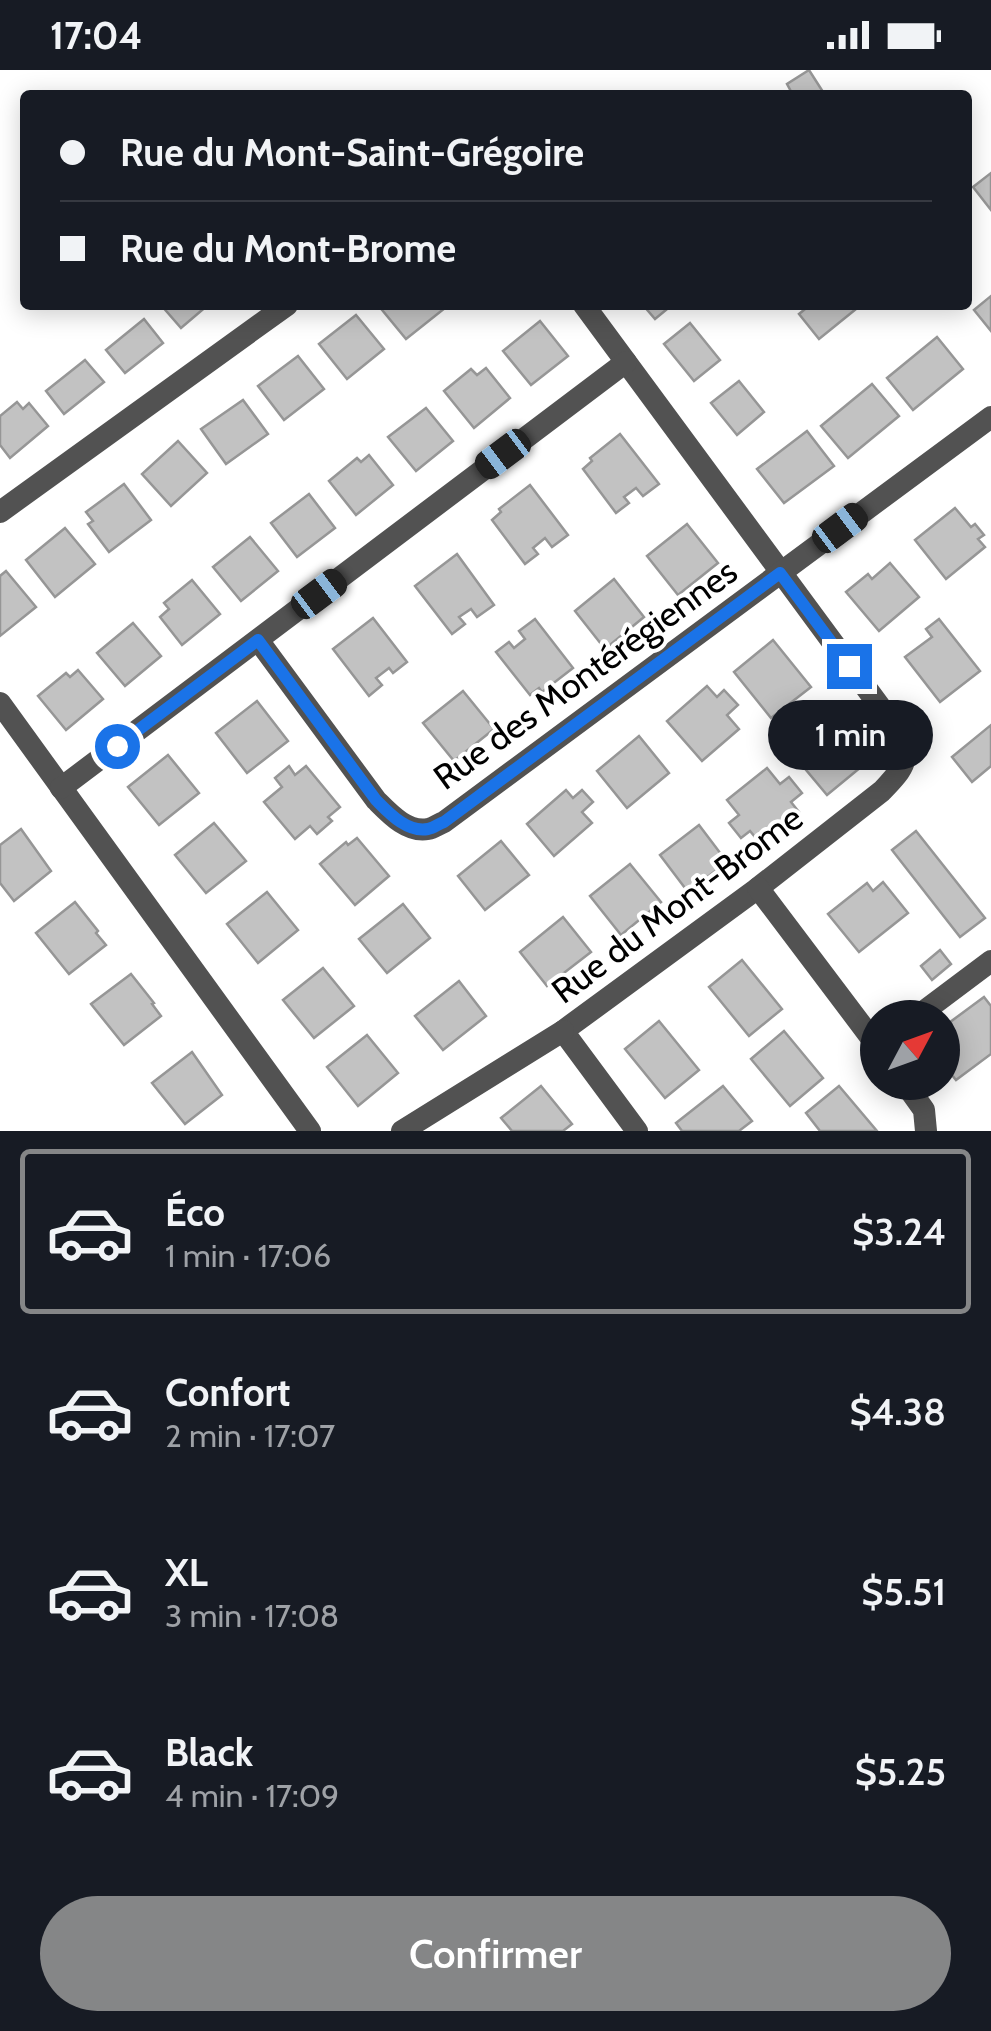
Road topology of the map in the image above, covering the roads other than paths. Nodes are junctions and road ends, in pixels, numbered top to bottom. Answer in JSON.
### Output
{"nodes":[{"id":1,"x":280,"y":310,"type":"edge"},
{"id":2,"x":588,"y":310,"type":"edge"},
{"id":3,"x":626,"y":362,"type":"junction"},
{"id":4,"x":991,"y":417,"type":"edge"},
{"id":5,"x":0,"y":512,"type":"edge"},
{"id":6,"x":780,"y":573,"type":"junction"},
{"id":7,"x":258,"y":640,"type":"junction"},
{"id":8,"x":0,"y":703,"type":"edge"},
{"id":9,"x":61,"y":788,"type":"junction"},
{"id":10,"x":758,"y":888,"type":"junction"},
{"id":11,"x":991,"y":961,"type":"edge"},
{"id":12,"x":939,"y":1000,"type":"edge"},
{"id":13,"x":860,"y":1023,"type":"edge"},
{"id":14,"x":563,"y":1030,"type":"junction"},
{"id":15,"x":917,"y":1100,"type":"edge"},
{"id":16,"x":310,"y":1131,"type":"edge"},
{"id":17,"x":402,"y":1131,"type":"edge"},
{"id":18,"x":638,"y":1131,"type":"edge"},
{"id":19,"x":926,"y":1131,"type":"edge"}],
"edges":[{"from":1,"to":5,"type":"street"},
{"from":2,"to":3,"type":"street","name":"Rue du Mont-Brome"},
{"from":3,"to":6,"type":"street","name":"Rue du Mont-Brome"},
{"from":3,"to":7,"type":"street"},
{"from":4,"to":6,"type":"street","name":"Rue des Montérégiennes"},
{"from":6,"to":7,"type":"street","name":"Rue des Montérégiennes"},
{"from":6,"to":10,"type":"street","name":"Rue du Mont-Brome"},
{"from":7,"to":9,"type":"street"},
{"from":8,"to":9,"type":"street"},
{"from":9,"to":16,"type":"street"},
{"from":10,"to":13,"type":"street"},
{"from":10,"to":14,"type":"street","name":"Rue du Mont-Brome"},
{"from":11,"to":12,"type":"street"},
{"from":14,"to":17,"type":"street"},
{"from":14,"to":18,"type":"street","name":"Rue du Mont-Brome"},
{"from":15,"to":19,"type":"street"}]}
